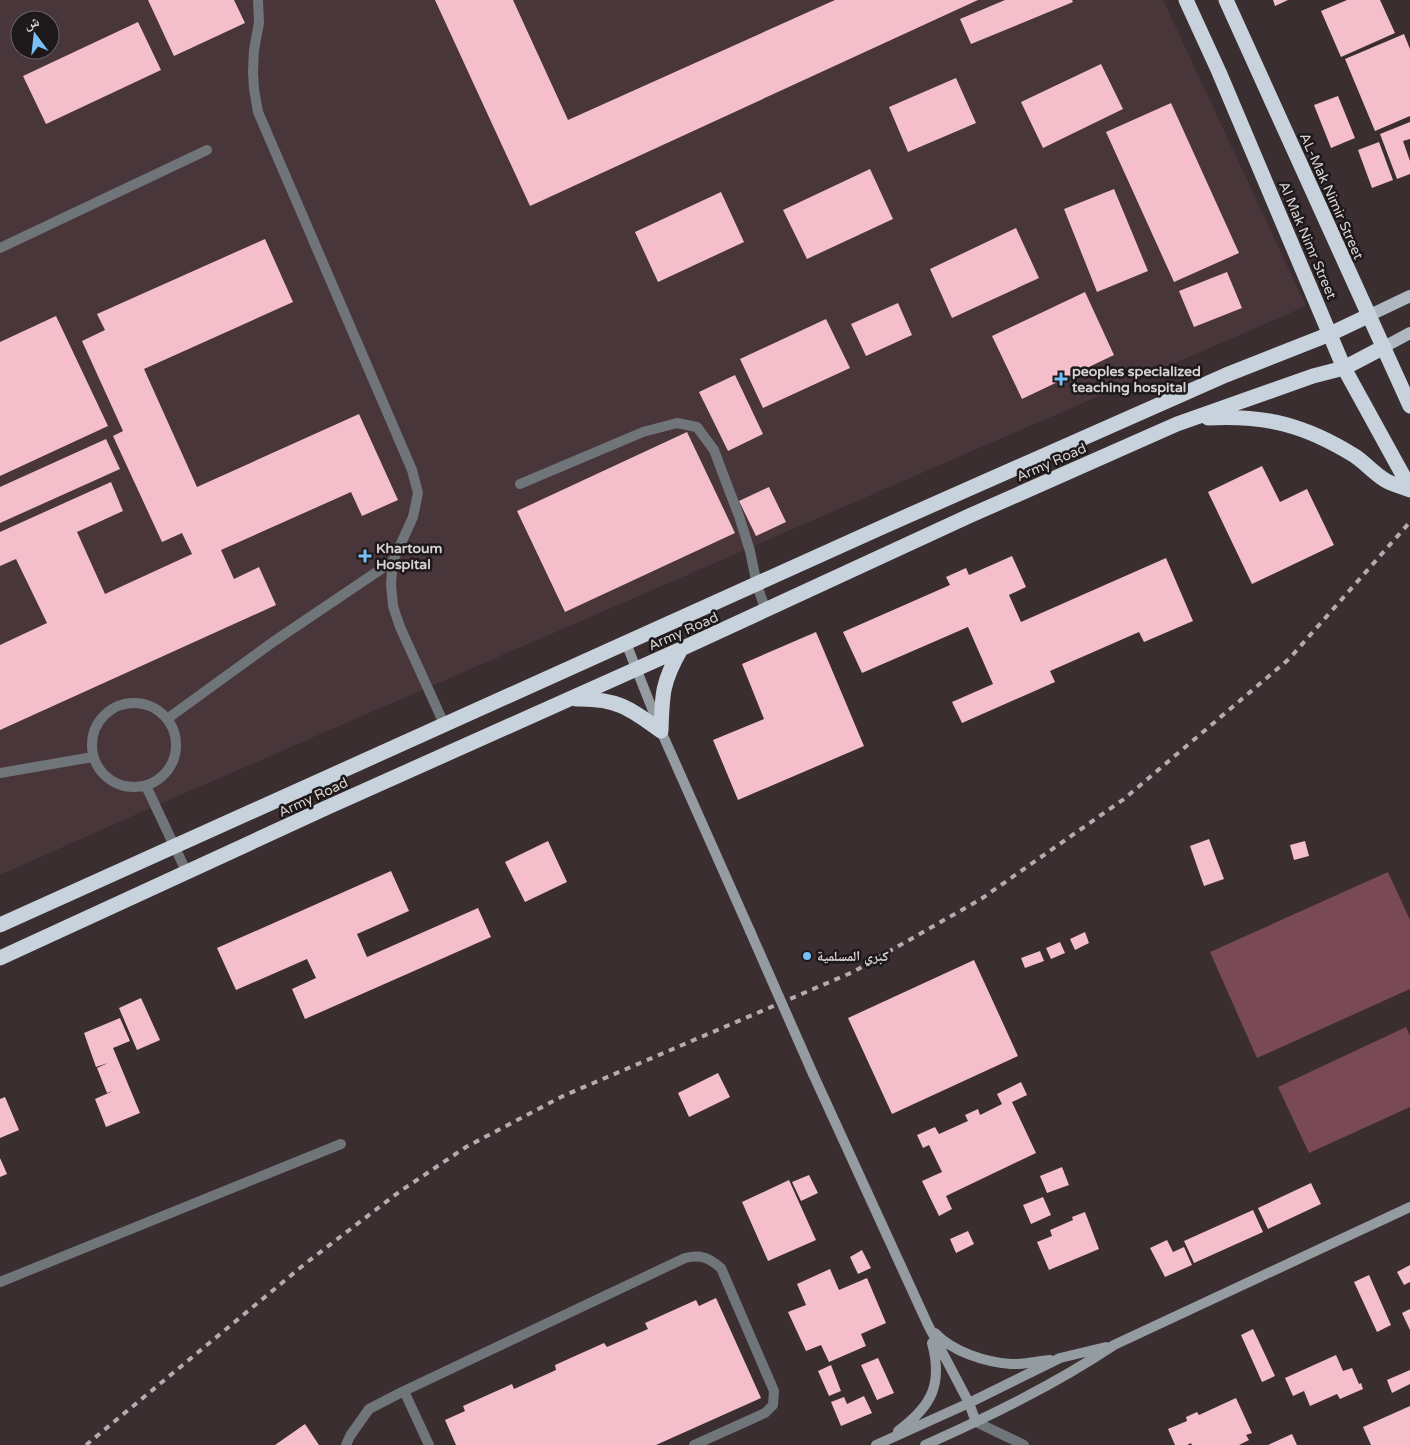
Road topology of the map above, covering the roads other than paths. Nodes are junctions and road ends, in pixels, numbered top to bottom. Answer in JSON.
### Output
{"nodes":[{"id":1,"x":258,"y":0,"type":"edge"},
{"id":2,"x":1186,"y":0,"type":"edge"},
{"id":3,"x":1226,"y":0,"type":"edge"},
{"id":4,"x":207,"y":150,"type":"dead end"},
{"id":5,"x":0,"y":248,"type":"edge"},
{"id":6,"x":1410,"y":296,"type":"edge"},
{"id":7,"x":1368,"y":316,"type":"junction"},
{"id":8,"x":1410,"y":333,"type":"edge"},
{"id":9,"x":1330,"y":334,"type":"junction"},
{"id":10,"x":1384,"y":347,"type":"junction"},
{"id":11,"x":1344,"y":368,"type":"junction"},
{"id":12,"x":1410,"y":406,"type":"edge"},
{"id":13,"x":1177,"y":424,"type":"junction"},
{"id":14,"x":520,"y":484,"type":"dead end"},
{"id":15,"x":1410,"y":489,"type":"edge"},
{"id":16,"x":393,"y":561,"type":"junction"},
{"id":17,"x":757,"y":585,"type":"junction"},
{"id":18,"x":766,"y":611,"type":"junction"},
{"id":19,"x":626,"y":644,"type":"junction"},
{"id":20,"x":681,"y":650,"type":"junction"},
{"id":21,"x":636,"y":669,"type":"junction"},
{"id":22,"x":568,"y":699,"type":"junction"},
{"id":23,"x":167,"y":719,"type":"junction"},
{"id":24,"x":445,"y":726,"type":"junction"},
{"id":25,"x":661,"y":731,"type":"junction"},
{"id":26,"x":94,"y":757,"type":"junction"},
{"id":27,"x":0,"y":773,"type":"edge"},
{"id":28,"x":146,"y":786,"type":"junction"},
{"id":29,"x":174,"y":847,"type":"junction"},
{"id":30,"x":187,"y":873,"type":"junction"},
{"id":31,"x":0,"y":926,"type":"edge"},
{"id":32,"x":0,"y":958,"type":"edge"},
{"id":33,"x":341,"y":1144,"type":"dead end"},
{"id":34,"x":1410,"y":1206,"type":"edge"},
{"id":35,"x":0,"y":1282,"type":"edge"},
{"id":36,"x":928,"y":1325,"type":"junction"},
{"id":37,"x":1114,"y":1345,"type":"junction"},
{"id":38,"x":1060,"y":1358,"type":"junction"},
{"id":39,"x":404,"y":1391,"type":"junction"},
{"id":40,"x":969,"y":1403,"type":"junction"},
{"id":41,"x":976,"y":1422,"type":"junction"},
{"id":42,"x":424,"y":1444,"type":"edge"},
{"id":43,"x":879,"y":1444,"type":"edge"},
{"id":44,"x":346,"y":1445,"type":"edge"},
{"id":45,"x":694,"y":1445,"type":"edge"},
{"id":46,"x":924,"y":1445,"type":"edge"},
{"id":47,"x":1024,"y":1445,"type":"edge"}],
"edges":[{"from":1,"to":16,"type":"street"},
{"from":2,"to":9,"type":"highway","name":"Al Mak Nimr Street"},
{"from":3,"to":7,"type":"highway","name":"AL-Mak Nimir Street"},
{"from":4,"to":5,"type":"street"},
{"from":6,"to":7,"type":"main road"},
{"from":7,"to":9,"type":"highway","name":"Army Road"},
{"from":7,"to":10,"type":"highway","name":"AL-Mak Nimir Street"},
{"from":8,"to":10,"type":"main road"},
{"from":9,"to":11,"type":"highway","name":"Al Mak Nimr Street"},
{"from":9,"to":17,"type":"highway","name":"Army Road"},
{"from":10,"to":11,"type":"highway","name":"Army Road"},
{"from":10,"to":12,"type":"highway","name":"AL-Mak Nimir Street"},
{"from":11,"to":13,"type":"highway","name":"Army Road"},
{"from":11,"to":15,"type":"highway","name":"Al Mak Nimr Street"},
{"from":13,"to":15,"type":"highway"},
{"from":13,"to":18,"type":"highway","name":"Army Road"},
{"from":14,"to":17,"type":"street"},
{"from":16,"to":23,"type":"street"},
{"from":16,"to":24,"type":"street"},
{"from":17,"to":18,"type":"street"},
{"from":17,"to":19,"type":"highway","name":"Army Road"},
{"from":18,"to":20,"type":"highway","name":"Army Road"},
{"from":19,"to":21,"type":"street"},
{"from":19,"to":24,"type":"highway","name":"Army Road"},
{"from":20,"to":21,"type":"highway","name":"Army Road"},
{"from":20,"to":25,"type":"highway"},
{"from":21,"to":22,"type":"highway","name":"Army Road"},
{"from":21,"to":25,"type":"street"},
{"from":22,"to":25,"type":"highway"},
{"from":22,"to":30,"type":"highway","name":"Army Road"},
{"from":23,"to":26,"type":"street"},
{"from":23,"to":28,"type":"street"},
{"from":24,"to":29,"type":"highway","name":"Army Road"},
{"from":25,"to":36,"type":"street","bridge":true},
{"from":26,"to":27,"type":"street"},
{"from":26,"to":28,"type":"street"},
{"from":28,"to":29,"type":"street"},
{"from":29,"to":30,"type":"street"},
{"from":29,"to":31,"type":"highway","name":"Army Road"},
{"from":30,"to":32,"type":"highway","name":"Army Road"},
{"from":33,"to":35,"type":"street"},
{"from":34,"to":37,"type":"street"},
{"from":36,"to":38,"type":"street"},
{"from":36,"to":40,"type":"street"},
{"from":36,"to":43,"type":"street"},
{"from":37,"to":38,"type":"street"},
{"from":37,"to":41,"type":"street"},
{"from":38,"to":40,"type":"street"},
{"from":39,"to":42,"type":"street"},
{"from":39,"to":44,"type":"street"},
{"from":39,"to":45,"type":"street"},
{"from":40,"to":41,"type":"street"},
{"from":40,"to":43,"type":"street"},
{"from":41,"to":46,"type":"street"},
{"from":41,"to":47,"type":"street"}]}
